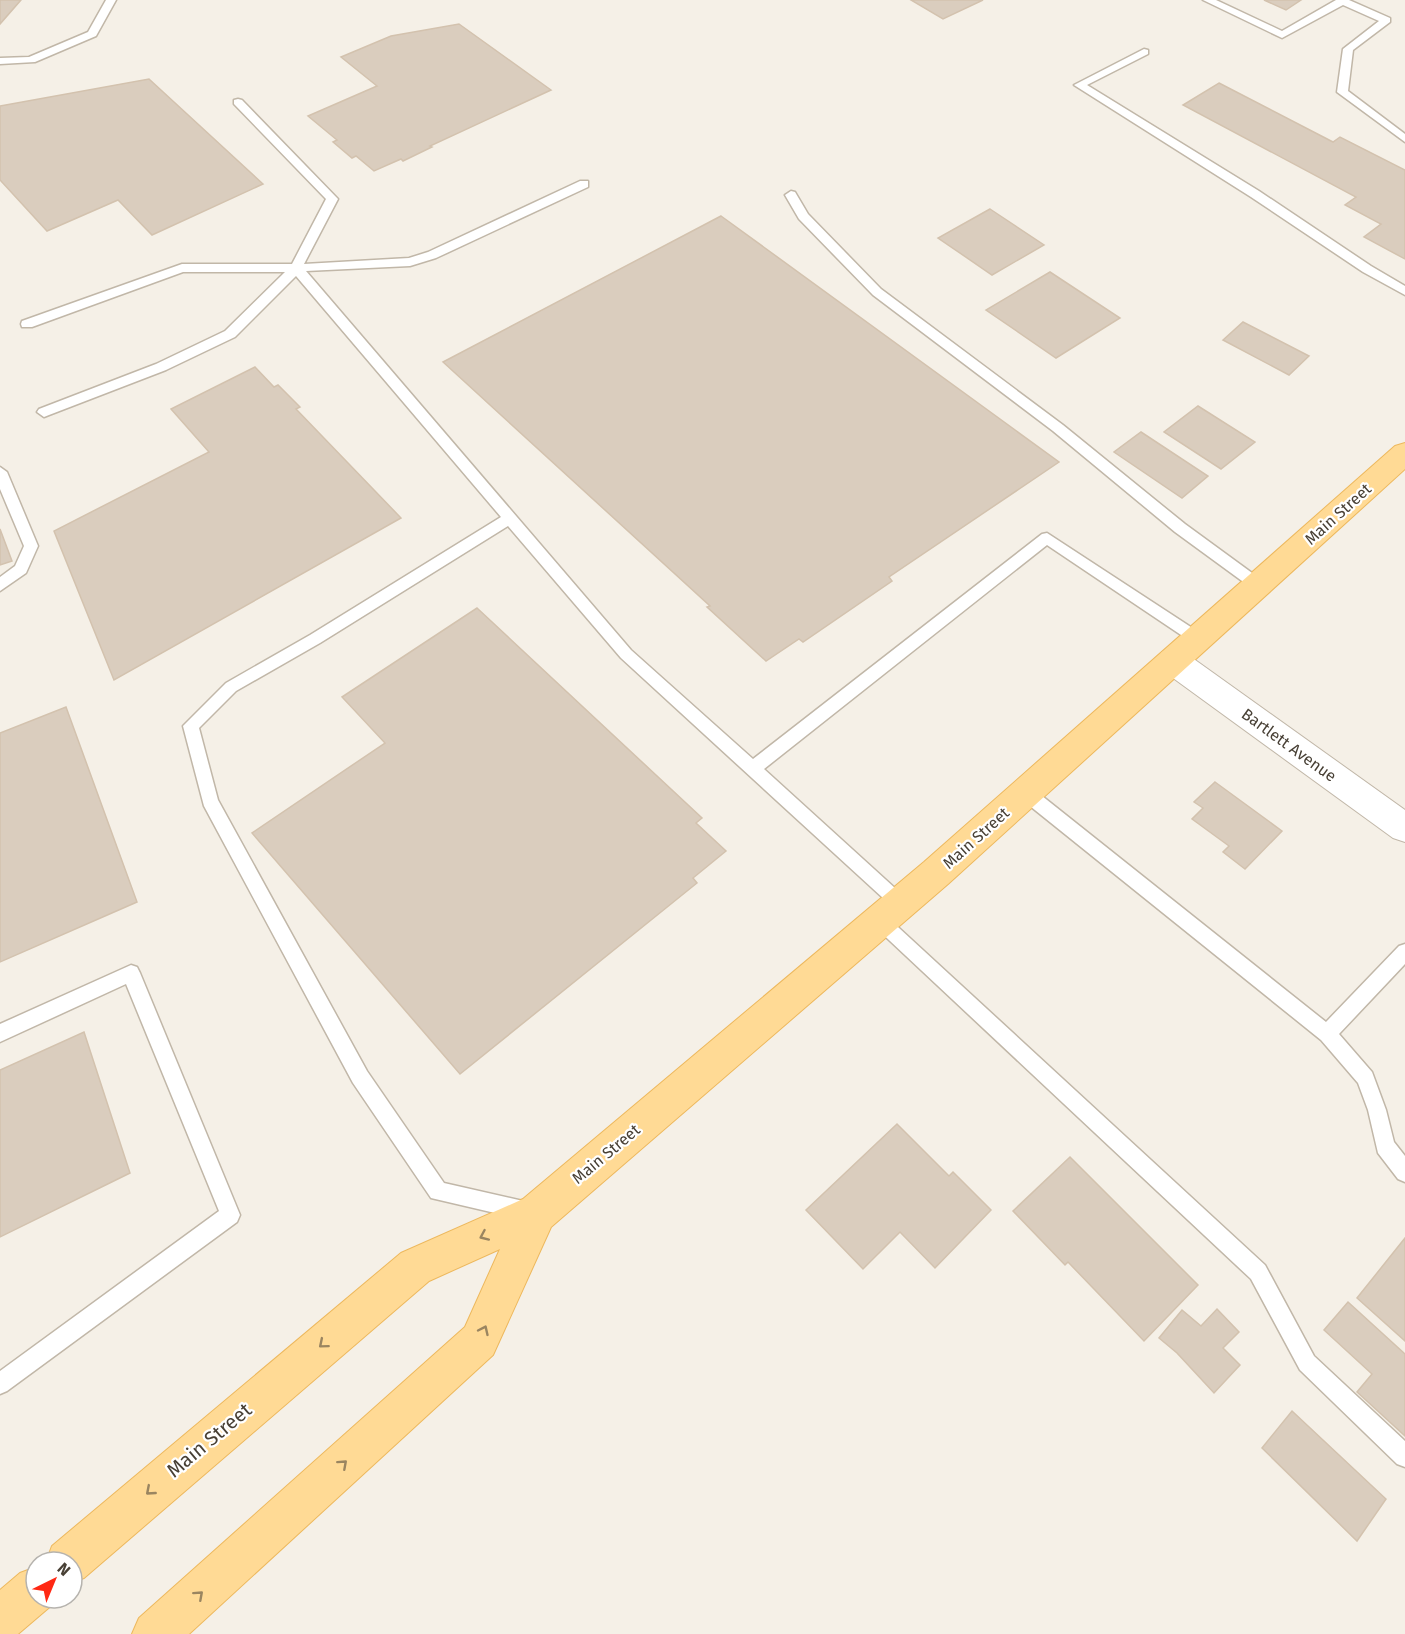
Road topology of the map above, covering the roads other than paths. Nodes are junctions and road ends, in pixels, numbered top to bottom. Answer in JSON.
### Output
{"nodes":[{"id":1,"x":111,"y":0,"type":"edge"},
{"id":2,"x":1208,"y":0,"type":"edge"},
{"id":3,"x":1343,"y":1,"type":"edge"},
{"id":4,"x":1144,"y":52,"type":"dead end"},
{"id":5,"x":0,"y":61,"type":"edge"},
{"id":6,"x":238,"y":102,"type":"dead end"},
{"id":7,"x":1405,"y":139,"type":"edge"},
{"id":8,"x":584,"y":184,"type":"dead end"},
{"id":9,"x":790,"y":195,"type":"dead end"},
{"id":10,"x":296,"y":268,"type":"junction"},
{"id":11,"x":1405,"y":291,"type":"edge"},
{"id":12,"x":27,"y":324,"type":"dead end"},
{"id":13,"x":44,"y":412,"type":"dead end"},
{"id":14,"x":1405,"y":453,"type":"edge"},
{"id":15,"x":0,"y":472,"type":"edge"},
{"id":16,"x":510,"y":518,"type":"junction"},
{"id":17,"x":0,"y":585,"type":"edge"},
{"id":18,"x":1258,"y":585,"type":"junction"},
{"id":19,"x":1198,"y":639,"type":"junction"},
{"id":20,"x":1173,"y":661,"type":"junction"},
{"id":21,"x":752,"y":768,"type":"junction"},
{"id":22,"x":1026,"y":793,"type":"junction"},
{"id":23,"x":1405,"y":828,"type":"edge"},
{"id":24,"x":891,"y":912,"type":"junction"},
{"id":25,"x":1405,"y":952,"type":"edge"},
{"id":26,"x":0,"y":1033,"type":"edge"},
{"id":27,"x":1327,"y":1034,"type":"junction"},
{"id":28,"x":1405,"y":1172,"type":"edge"},
{"id":29,"x":537,"y":1213,"type":"junction"},
{"id":30,"x":0,"y":1384,"type":"edge"},
{"id":31,"x":1405,"y":1456,"type":"edge"},
{"id":32,"x":82,"y":1550,"type":"edge"},
{"id":33,"x":24,"y":1599,"type":"edge"},
{"id":34,"x":0,"y":1620,"type":"edge"},
{"id":35,"x":156,"y":1634,"type":"edge"}],
"edges":[{"from":1,"to":5,"type":"lane"},
{"from":2,"to":3,"type":"lane"},
{"from":3,"to":7,"type":"lane"},
{"from":4,"to":11,"type":"lane"},
{"from":6,"to":10,"type":"lane"},
{"from":8,"to":10,"type":"lane"},
{"from":9,"to":18,"type":"lane"},
{"from":10,"to":12,"type":"lane"},
{"from":10,"to":13,"type":"lane"},
{"from":10,"to":16,"type":"lane"},
{"from":14,"to":18,"type":"main road","name":"Main Street"},
{"from":15,"to":17,"type":"lane"},
{"from":16,"to":21,"type":"lane"},
{"from":16,"to":29,"type":"lane"},
{"from":18,"to":19,"type":"main road","name":"Main Street"},
{"from":19,"to":20,"type":"main road","name":"Main Street"},
{"from":19,"to":21,"type":"lane"},
{"from":20,"to":22,"type":"main road","name":"Main Street"},
{"from":20,"to":23,"type":"street","name":"Bartlett Avenue"},
{"from":21,"to":24,"type":"lane"},
{"from":22,"to":24,"type":"main road","name":"Main Street"},
{"from":22,"to":27,"type":"lane"},
{"from":24,"to":29,"type":"main road","name":"Main Street"},
{"from":24,"to":31,"type":"lane"},
{"from":25,"to":27,"type":"lane"},
{"from":26,"to":30,"type":"lane"},
{"from":27,"to":28,"type":"lane"},
{"from":29,"to":32,"type":"main road","name":"Main Street","one_way":true},
{"from":35,"to":29,"type":"main road","name":"Main Street","one_way":true},
{"from":33,"to":34,"type":"main road"}]}
